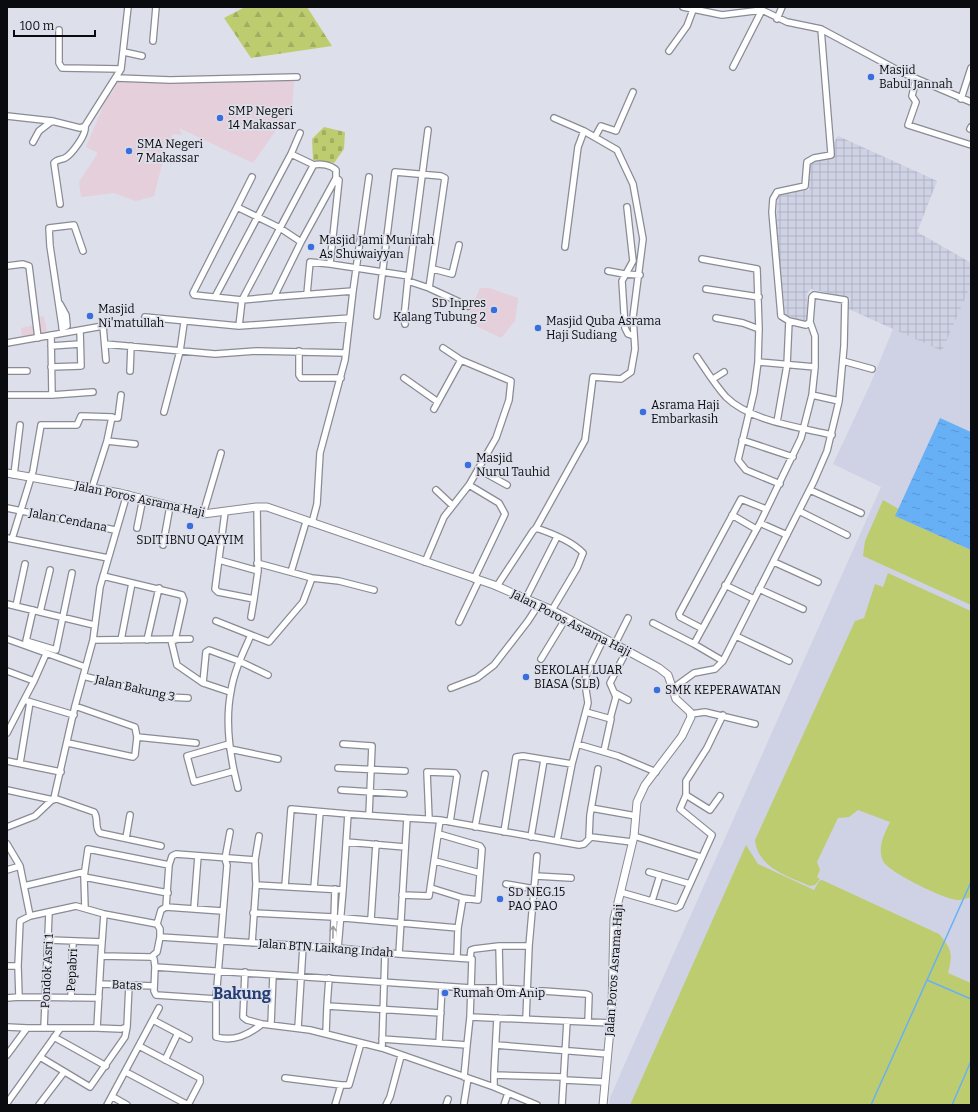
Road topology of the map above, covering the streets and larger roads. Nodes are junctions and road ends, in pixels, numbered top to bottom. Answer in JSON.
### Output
{"nodes":[{"id":1,"x":128,"y":7,"type":"edge"},
{"id":2,"x":156,"y":7,"type":"edge"},
{"id":3,"x":683,"y":7,"type":"edge"},
{"id":4,"x":782,"y":7,"type":"edge"},
{"id":5,"x":693,"y":10,"type":"junction"},
{"id":6,"x":762,"y":10,"type":"junction"},
{"id":7,"x":777,"y":19,"type":"junction"},
{"id":8,"x":59,"y":30,"type":"dead end"},
{"id":9,"x":821,"y":30,"type":"junction"},
{"id":10,"x":153,"y":41,"type":"dead end"},
{"id":11,"x":669,"y":51,"type":"dead end"},
{"id":12,"x":124,"y":52,"type":"junction"},
{"id":13,"x":142,"y":56,"type":"dead end"},
{"id":14,"x":733,"y":67,"type":"dead end"},
{"id":15,"x":971,"y":68,"type":"edge"},
{"id":16,"x":122,"y":69,"type":"junction"},
{"id":17,"x":297,"y":77,"type":"dead end"},
{"id":18,"x":117,"y":78,"type":"junction"},
{"id":19,"x":916,"y":79,"type":"junction"},
{"id":20,"x":633,"y":92,"type":"dead end"},
{"id":21,"x":961,"y":99,"type":"junction"},
{"id":22,"x":971,"y":102,"type":"edge"},
{"id":23,"x":7,"y":116,"type":"edge"},
{"id":24,"x":554,"y":118,"type":"dead end"},
{"id":25,"x":52,"y":121,"type":"junction"},
{"id":26,"x":85,"y":126,"type":"junction"},
{"id":27,"x":428,"y":130,"type":"dead end"},
{"id":28,"x":584,"y":131,"type":"junction"},
{"id":29,"x":300,"y":133,"type":"dead end"},
{"id":30,"x":595,"y":137,"type":"junction"},
{"id":31,"x":33,"y":142,"type":"dead end"},
{"id":32,"x":971,"y":145,"type":"edge"},
{"id":33,"x":291,"y":154,"type":"junction"},
{"id":34,"x":313,"y":165,"type":"junction"},
{"id":35,"x":422,"y":174,"type":"junction"},
{"id":36,"x":252,"y":177,"type":"dead end"},
{"id":37,"x":369,"y":177,"type":"dead end"},
{"id":38,"x":336,"y":178,"type":"junction"},
{"id":39,"x":60,"y":204,"type":"dead end"},
{"id":40,"x":627,"y":206,"type":"dead end"},
{"id":41,"x":238,"y":207,"type":"junction"},
{"id":42,"x":259,"y":218,"type":"junction"},
{"id":43,"x":280,"y":228,"type":"junction"},
{"id":44,"x":301,"y":242,"type":"junction"},
{"id":45,"x":459,"y":245,"type":"dead end"},
{"id":46,"x":565,"y":247,"type":"dead end"},
{"id":47,"x":83,"y":251,"type":"dead end"},
{"id":48,"x":702,"y":259,"type":"dead end"},
{"id":49,"x":330,"y":264,"type":"junction"},
{"id":50,"x":7,"y":266,"type":"edge"},
{"id":51,"x":356,"y":266,"type":"junction"},
{"id":52,"x":433,"y":269,"type":"junction"},
{"id":53,"x":382,"y":270,"type":"junction"},
{"id":54,"x":608,"y":270,"type":"dead end"},
{"id":55,"x":624,"y":274,"type":"junction"},
{"id":56,"x":640,"y":275,"type":"junction"},
{"id":57,"x":408,"y":278,"type":"junction"},
{"id":58,"x":429,"y":288,"type":"junction"},
{"id":59,"x":706,"y":289,"type":"dead end"},
{"id":60,"x":353,"y":291,"type":"junction"},
{"id":61,"x":307,"y":294,"type":"junction"},
{"id":62,"x":274,"y":296,"type":"junction"},
{"id":63,"x":215,"y":297,"type":"junction"},
{"id":64,"x":759,"y":297,"type":"junction"},
{"id":65,"x":242,"y":300,"type":"junction"},
{"id":66,"x":468,"y":306,"type":"dead end"},
{"id":67,"x":377,"y":316,"type":"dead end"},
{"id":68,"x":145,"y":318,"type":"dead end"},
{"id":69,"x":350,"y":318,"type":"junction"},
{"id":70,"x":716,"y":318,"type":"dead end"},
{"id":71,"x":789,"y":321,"type":"junction"},
{"id":72,"x":184,"y":322,"type":"junction"},
{"id":73,"x":810,"y":322,"type":"junction"},
{"id":74,"x":405,"y":324,"type":"dead end"},
{"id":75,"x":239,"y":326,"type":"junction"},
{"id":76,"x":759,"y":329,"type":"junction"},
{"id":77,"x":80,"y":330,"type":"junction"},
{"id":78,"x":62,"y":331,"type":"junction"},
{"id":79,"x":51,"y":336,"type":"junction"},
{"id":80,"x":634,"y":336,"type":"junction"},
{"id":81,"x":38,"y":338,"type":"junction"},
{"id":82,"x":7,"y":343,"type":"edge"},
{"id":83,"x":80,"y":344,"type":"junction"},
{"id":84,"x":105,"y":344,"type":"junction"},
{"id":85,"x":51,"y":346,"type":"junction"},
{"id":86,"x":131,"y":346,"type":"junction"},
{"id":87,"x":443,"y":348,"type":"dead end"},
{"id":88,"x":180,"y":351,"type":"junction"},
{"id":89,"x":299,"y":351,"type":"junction"},
{"id":90,"x":346,"y":353,"type":"junction"},
{"id":91,"x":697,"y":357,"type":"dead end"},
{"id":92,"x":106,"y":360,"type":"dead end"},
{"id":93,"x":461,"y":360,"type":"junction"},
{"id":94,"x":843,"y":361,"type":"junction"},
{"id":95,"x":758,"y":362,"type":"junction"},
{"id":96,"x":787,"y":365,"type":"junction"},
{"id":97,"x":51,"y":367,"type":"junction"},
{"id":98,"x":815,"y":367,"type":"junction"},
{"id":99,"x":872,"y":369,"type":"dead end"},
{"id":100,"x":7,"y":371,"type":"edge"},
{"id":101,"x":27,"y":371,"type":"dead end"},
{"id":102,"x":130,"y":371,"type":"dead end"},
{"id":103,"x":724,"y":372,"type":"dead end"},
{"id":104,"x":341,"y":378,"type":"junction"},
{"id":105,"x":404,"y":378,"type":"dead end"},
{"id":106,"x":713,"y":379,"type":"junction"},
{"id":107,"x":93,"y":392,"type":"dead end"},
{"id":108,"x":7,"y":394,"type":"edge"},
{"id":109,"x":812,"y":394,"type":"junction"},
{"id":110,"x":52,"y":395,"type":"junction"},
{"id":111,"x":121,"y":395,"type":"dead end"},
{"id":112,"x":839,"y":401,"type":"junction"},
{"id":113,"x":438,"y":402,"type":"junction"},
{"id":114,"x":434,"y":409,"type":"dead end"},
{"id":115,"x":164,"y":412,"type":"dead end"},
{"id":116,"x":749,"y":412,"type":"junction"},
{"id":117,"x":112,"y":418,"type":"junction"},
{"id":118,"x":777,"y":422,"type":"junction"},
{"id":119,"x":20,"y":425,"type":"dead end"},
{"id":120,"x":804,"y":428,"type":"junction"},
{"id":121,"x":832,"y":435,"type":"junction"},
{"id":122,"x":742,"y":440,"type":"junction"},
{"id":123,"x":107,"y":441,"type":"junction"},
{"id":124,"x":135,"y":444,"type":"dead end"},
{"id":125,"x":221,"y":453,"type":"dead end"},
{"id":126,"x":792,"y":457,"type":"junction"},
{"id":127,"x":478,"y":469,"type":"junction"},
{"id":128,"x":10,"y":474,"type":"edge"},
{"id":129,"x":30,"y":478,"type":"junction"},
{"id":130,"x":780,"y":484,"type":"junction"},
{"id":131,"x":469,"y":485,"type":"junction"},
{"id":132,"x":507,"y":485,"type":"dead end"},
{"id":133,"x":92,"y":488,"type":"junction"},
{"id":134,"x":436,"y":490,"type":"dead end"},
{"id":135,"x":810,"y":490,"type":"junction"},
{"id":136,"x":126,"y":494,"type":"junction"},
{"id":137,"x":143,"y":498,"type":"junction"},
{"id":138,"x":452,"y":505,"type":"junction"},
{"id":139,"x":170,"y":506,"type":"junction"},
{"id":140,"x":257,"y":507,"type":"junction"},
{"id":141,"x":7,"y":508,"type":"edge"},
{"id":142,"x":766,"y":509,"type":"junction"},
{"id":143,"x":20,"y":510,"type":"junction"},
{"id":144,"x":799,"y":511,"type":"junction"},
{"id":145,"x":225,"y":512,"type":"junction"},
{"id":146,"x":861,"y":513,"type":"dead end"},
{"id":147,"x":203,"y":514,"type":"junction"},
{"id":148,"x":732,"y":515,"type":"junction"},
{"id":149,"x":309,"y":522,"type":"junction"},
{"id":150,"x":760,"y":523,"type":"junction"},
{"id":151,"x":137,"y":528,"type":"dead end"},
{"id":152,"x":536,"y":528,"type":"junction"},
{"id":153,"x":756,"y":529,"type":"junction"},
{"id":154,"x":116,"y":530,"type":"junction"},
{"id":155,"x":787,"y":535,"type":"junction"},
{"id":156,"x":847,"y":535,"type":"dead end"},
{"id":157,"x":557,"y":537,"type":"junction"},
{"id":158,"x":10,"y":538,"type":"edge"},
{"id":159,"x":163,"y":545,"type":"dead end"},
{"id":160,"x":108,"y":558,"type":"junction"},
{"id":161,"x":219,"y":560,"type":"junction"},
{"id":162,"x":425,"y":562,"type":"junction"},
{"id":163,"x":774,"y":562,"type":"junction"},
{"id":164,"x":257,"y":563,"type":"junction"},
{"id":165,"x":25,"y":564,"type":"dead end"},
{"id":166,"x":50,"y":570,"type":"dead end"},
{"id":167,"x":258,"y":571,"type":"junction"},
{"id":168,"x":291,"y":572,"type":"junction"},
{"id":169,"x":72,"y":573,"type":"dead end"},
{"id":170,"x":103,"y":576,"type":"junction"},
{"id":171,"x":312,"y":578,"type":"junction"},
{"id":172,"x":476,"y":580,"type":"junction"},
{"id":173,"x":132,"y":582,"type":"junction"},
{"id":174,"x":818,"y":582,"type":"dead end"},
{"id":175,"x":725,"y":585,"type":"junction"},
{"id":176,"x":497,"y":586,"type":"junction"},
{"id":177,"x":159,"y":588,"type":"junction"},
{"id":178,"x":759,"y":589,"type":"junction"},
{"id":179,"x":374,"y":590,"type":"dead end"},
{"id":180,"x":526,"y":598,"type":"junction"},
{"id":181,"x":254,"y":599,"type":"junction"},
{"id":182,"x":754,"y":599,"type":"junction"},
{"id":183,"x":7,"y":604,"type":"edge"},
{"id":184,"x":539,"y":604,"type":"junction"},
{"id":185,"x":16,"y":606,"type":"junction"},
{"id":186,"x":803,"y":609,"type":"dead end"},
{"id":187,"x":33,"y":610,"type":"junction"},
{"id":188,"x":552,"y":610,"type":"junction"},
{"id":189,"x":40,"y":612,"type":"junction"},
{"id":190,"x":251,"y":617,"type":"dead end"},
{"id":191,"x":63,"y":618,"type":"junction"},
{"id":192,"x":566,"y":618,"type":"junction"},
{"id":193,"x":628,"y":618,"type":"dead end"},
{"id":194,"x":216,"y":621,"type":"dead end"},
{"id":195,"x":459,"y":622,"type":"dead end"},
{"id":196,"x":653,"y":623,"type":"dead end"},
{"id":197,"x":94,"y":625,"type":"junction"},
{"id":198,"x":701,"y":628,"type":"junction"},
{"id":199,"x":251,"y":635,"type":"junction"},
{"id":200,"x":736,"y":636,"type":"junction"},
{"id":201,"x":604,"y":638,"type":"junction"},
{"id":202,"x":190,"y":639,"type":"dead end"},
{"id":203,"x":7,"y":640,"type":"edge"},
{"id":204,"x":93,"y":640,"type":"junction"},
{"id":205,"x":121,"y":640,"type":"junction"},
{"id":206,"x":147,"y":640,"type":"junction"},
{"id":207,"x":173,"y":640,"type":"junction"},
{"id":208,"x":615,"y":644,"type":"junction"},
{"id":209,"x":694,"y":644,"type":"junction"},
{"id":210,"x":627,"y":650,"type":"junction"},
{"id":211,"x":46,"y":654,"type":"junction"},
{"id":212,"x":541,"y":659,"type":"dead end"},
{"id":213,"x":239,"y":661,"type":"junction"},
{"id":214,"x":723,"y":661,"type":"junction"},
{"id":215,"x":789,"y":661,"type":"dead end"},
{"id":216,"x":85,"y":667,"type":"junction"},
{"id":217,"x":7,"y":671,"type":"edge"},
{"id":218,"x":83,"y":676,"type":"junction"},
{"id":219,"x":268,"y":676,"type":"dead end"},
{"id":220,"x":34,"y":681,"type":"junction"},
{"id":221,"x":203,"y":683,"type":"junction"},
{"id":222,"x":451,"y":688,"type":"dead end"},
{"id":223,"x":672,"y":688,"type":"junction"},
{"id":224,"x":230,"y":692,"type":"junction"},
{"id":225,"x":615,"y":693,"type":"junction"},
{"id":226,"x":188,"y":698,"type":"dead end"},
{"id":227,"x":628,"y":700,"type":"dead end"},
{"id":228,"x":27,"y":701,"type":"junction"},
{"id":229,"x":75,"y":706,"type":"junction"},
{"id":230,"x":586,"y":712,"type":"junction"},
{"id":231,"x":691,"y":714,"type":"junction"},
{"id":232,"x":74,"y":715,"type":"junction"},
{"id":233,"x":723,"y":715,"type":"junction"},
{"id":234,"x":610,"y":719,"type":"junction"},
{"id":235,"x":755,"y":724,"type":"dead end"},
{"id":236,"x":7,"y":732,"type":"edge"},
{"id":237,"x":137,"y":737,"type":"junction"},
{"id":238,"x":196,"y":742,"type":"dead end"},
{"id":239,"x":68,"y":743,"type":"junction"},
{"id":240,"x":343,"y":744,"type":"dead end"},
{"id":241,"x":577,"y":744,"type":"junction"},
{"id":242,"x":229,"y":746,"type":"junction"},
{"id":243,"x":604,"y":751,"type":"junction"},
{"id":244,"x":278,"y":759,"type":"dead end"},
{"id":245,"x":544,"y":760,"type":"junction"},
{"id":246,"x":7,"y":761,"type":"edge"},
{"id":247,"x":20,"y":764,"type":"junction"},
{"id":248,"x":572,"y":764,"type":"junction"},
{"id":249,"x":338,"y":768,"type":"dead end"},
{"id":250,"x":371,"y":769,"type":"junction"},
{"id":251,"x":598,"y":769,"type":"dead end"},
{"id":252,"x":234,"y":771,"type":"junction"},
{"id":253,"x":405,"y":771,"type":"dead end"},
{"id":254,"x":61,"y":772,"type":"junction"},
{"id":255,"x":656,"y":772,"type":"junction"},
{"id":256,"x":486,"y":774,"type":"dead end"},
{"id":257,"x":238,"y":788,"type":"dead end"},
{"id":258,"x":7,"y":790,"type":"edge"},
{"id":259,"x":340,"y":790,"type":"dead end"},
{"id":260,"x":370,"y":792,"type":"junction"},
{"id":261,"x":404,"y":794,"type":"dead end"},
{"id":262,"x":686,"y":795,"type":"junction"},
{"id":263,"x":720,"y":796,"type":"dead end"},
{"id":264,"x":54,"y":799,"type":"junction"},
{"id":265,"x":591,"y":808,"type":"junction"},
{"id":266,"x":320,"y":812,"type":"junction"},
{"id":267,"x":348,"y":814,"type":"junction"},
{"id":268,"x":130,"y":815,"type":"dead end"},
{"id":269,"x":369,"y":815,"type":"junction"},
{"id":270,"x":636,"y":816,"type":"junction"},
{"id":271,"x":407,"y":818,"type":"junction"},
{"id":272,"x":429,"y":819,"type":"junction"},
{"id":273,"x":440,"y":820,"type":"junction"},
{"id":274,"x":450,"y":822,"type":"junction"},
{"id":275,"x":475,"y":827,"type":"junction"},
{"id":276,"x":7,"y":828,"type":"edge"},
{"id":277,"x":230,"y":832,"type":"dead end"},
{"id":278,"x":504,"y":832,"type":"junction"},
{"id":279,"x":439,"y":834,"type":"junction"},
{"id":280,"x":259,"y":836,"type":"dead end"},
{"id":281,"x":531,"y":837,"type":"junction"},
{"id":282,"x":589,"y":837,"type":"junction"},
{"id":283,"x":126,"y":838,"type":"junction"},
{"id":284,"x":633,"y":839,"type":"junction"},
{"id":285,"x":558,"y":841,"type":"junction"},
{"id":286,"x":346,"y":842,"type":"junction"},
{"id":287,"x":7,"y":844,"type":"edge"},
{"id":288,"x":376,"y":844,"type":"junction"},
{"id":289,"x":161,"y":846,"type":"dead end"},
{"id":290,"x":405,"y":847,"type":"junction"},
{"id":291,"x":198,"y":856,"type":"junction"},
{"id":292,"x":537,"y":856,"type":"dead end"},
{"id":293,"x":702,"y":857,"type":"junction"},
{"id":294,"x":225,"y":858,"type":"junction"},
{"id":295,"x":254,"y":860,"type":"junction"},
{"id":296,"x":435,"y":861,"type":"junction"},
{"id":297,"x":168,"y":865,"type":"junction"},
{"id":298,"x":20,"y":866,"type":"junction"},
{"id":299,"x":7,"y":870,"type":"edge"},
{"id":300,"x":649,"y":872,"type":"dead end"},
{"id":301,"x":480,"y":873,"type":"junction"},
{"id":302,"x":84,"y":874,"type":"junction"},
{"id":303,"x":660,"y":875,"type":"junction"},
{"id":304,"x":536,"y":876,"type":"junction"},
{"id":305,"x":571,"y":878,"type":"dead end"},
{"id":306,"x":506,"y":884,"type":"dead end"},
{"id":307,"x":690,"y":884,"type":"junction"},
{"id":308,"x":256,"y":885,"type":"junction"},
{"id":309,"x":24,"y":886,"type":"junction"},
{"id":310,"x":285,"y":886,"type":"junction"},
{"id":311,"x":314,"y":888,"type":"junction"},
{"id":312,"x":431,"y":888,"type":"junction"},
{"id":313,"x":335,"y":889,"type":"junction"},
{"id":314,"x":535,"y":889,"type":"junction"},
{"id":315,"x":343,"y":890,"type":"junction"},
{"id":316,"x":620,"y":892,"type":"junction"},
{"id":317,"x":168,"y":893,"type":"junction"},
{"id":318,"x":402,"y":895,"type":"junction"},
{"id":319,"x":463,"y":898,"type":"junction"},
{"id":320,"x":652,"y":901,"type":"junction"},
{"id":321,"x":166,"y":907,"type":"junction"},
{"id":322,"x":85,"y":908,"type":"junction"},
{"id":323,"x":194,"y":908,"type":"junction"},
{"id":324,"x":222,"y":911,"type":"junction"},
{"id":325,"x":49,"y":913,"type":"junction"},
{"id":326,"x":253,"y":913,"type":"junction"},
{"id":327,"x":104,"y":914,"type":"junction"},
{"id":328,"x":30,"y":916,"type":"junction"},
{"id":329,"x":333,"y":917,"type":"junction"},
{"id":330,"x":341,"y":917,"type":"junction"},
{"id":331,"x":371,"y":920,"type":"junction"},
{"id":332,"x":401,"y":922,"type":"junction"},
{"id":333,"x":157,"y":924,"type":"junction"},
{"id":334,"x":458,"y":928,"type":"junction"},
{"id":335,"x":160,"y":937,"type":"junction"},
{"id":336,"x":49,"y":940,"type":"junction"},
{"id":337,"x":220,"y":941,"type":"junction"},
{"id":338,"x":73,"y":942,"type":"junction"},
{"id":339,"x":102,"y":942,"type":"junction"},
{"id":340,"x":252,"y":943,"type":"junction"},
{"id":341,"x":303,"y":946,"type":"junction"},
{"id":342,"x":499,"y":946,"type":"junction"},
{"id":343,"x":529,"y":946,"type":"junction"},
{"id":344,"x":335,"y":948,"type":"junction"},
{"id":345,"x":385,"y":952,"type":"junction"},
{"id":346,"x":398,"y":954,"type":"junction"},
{"id":347,"x":101,"y":956,"type":"junction"},
{"id":348,"x":151,"y":957,"type":"junction"},
{"id":349,"x":457,"y":958,"type":"junction"},
{"id":350,"x":470,"y":958,"type":"junction"},
{"id":351,"x":7,"y":966,"type":"edge"},
{"id":352,"x":18,"y":966,"type":"junction"},
{"id":353,"x":155,"y":967,"type":"junction"},
{"id":354,"x":218,"y":970,"type":"junction"},
{"id":355,"x":246,"y":972,"type":"junction"},
{"id":356,"x":273,"y":975,"type":"junction"},
{"id":357,"x":301,"y":977,"type":"junction"},
{"id":358,"x":329,"y":978,"type":"junction"},
{"id":359,"x":383,"y":982,"type":"junction"},
{"id":360,"x":100,"y":984,"type":"junction"},
{"id":361,"x":130,"y":985,"type":"junction"},
{"id":362,"x":154,"y":986,"type":"junction"},
{"id":363,"x":442,"y":986,"type":"junction"},
{"id":364,"x":471,"y":988,"type":"junction"},
{"id":365,"x":500,"y":988,"type":"junction"},
{"id":366,"x":526,"y":990,"type":"junction"},
{"id":367,"x":19,"y":997,"type":"junction"},
{"id":368,"x":7,"y":998,"type":"edge"},
{"id":369,"x":46,"y":998,"type":"junction"},
{"id":370,"x":71,"y":998,"type":"junction"},
{"id":371,"x":99,"y":998,"type":"junction"},
{"id":372,"x":216,"y":998,"type":"junction"},
{"id":373,"x":327,"y":1006,"type":"junction"},
{"id":374,"x":159,"y":1008,"type":"dead end"},
{"id":375,"x":384,"y":1010,"type":"junction"},
{"id":376,"x":441,"y":1013,"type":"junction"},
{"id":377,"x":470,"y":1017,"type":"junction"},
{"id":378,"x":497,"y":1018,"type":"junction"},
{"id":379,"x":526,"y":1019,"type":"junction"},
{"id":380,"x":153,"y":1020,"type":"junction"},
{"id":381,"x":567,"y":1022,"type":"junction"},
{"id":382,"x":588,"y":1022,"type":"junction"},
{"id":383,"x":611,"y":1023,"type":"junction"},
{"id":384,"x":262,"y":1024,"type":"junction"},
{"id":385,"x":271,"y":1024,"type":"junction"},
{"id":386,"x":7,"y":1027,"type":"edge"},
{"id":387,"x":127,"y":1027,"type":"junction"},
{"id":388,"x":27,"y":1028,"type":"junction"},
{"id":389,"x":44,"y":1028,"type":"junction"},
{"id":390,"x":97,"y":1028,"type":"junction"},
{"id":391,"x":298,"y":1028,"type":"junction"},
{"id":392,"x":60,"y":1029,"type":"junction"},
{"id":393,"x":178,"y":1033,"type":"junction"},
{"id":394,"x":326,"y":1033,"type":"junction"},
{"id":395,"x":54,"y":1037,"type":"junction"},
{"id":396,"x":189,"y":1039,"type":"dead end"},
{"id":397,"x":382,"y":1039,"type":"junction"},
{"id":398,"x":361,"y":1043,"type":"junction"},
{"id":399,"x":439,"y":1043,"type":"junction"},
{"id":400,"x":467,"y":1045,"type":"junction"},
{"id":401,"x":496,"y":1045,"type":"junction"},
{"id":402,"x":139,"y":1046,"type":"junction"},
{"id":403,"x":382,"y":1048,"type":"junction"},
{"id":404,"x":566,"y":1050,"type":"junction"},
{"id":405,"x":608,"y":1054,"type":"junction"},
{"id":406,"x":7,"y":1055,"type":"edge"},
{"id":407,"x":401,"y":1056,"type":"junction"},
{"id":408,"x":40,"y":1057,"type":"junction"},
{"id":409,"x":165,"y":1060,"type":"junction"},
{"id":410,"x":106,"y":1066,"type":"junction"},
{"id":411,"x":64,"y":1072,"type":"junction"},
{"id":412,"x":126,"y":1072,"type":"junction"},
{"id":413,"x":494,"y":1075,"type":"junction"},
{"id":414,"x":466,"y":1077,"type":"junction"},
{"id":415,"x":285,"y":1078,"type":"dead end"},
{"id":416,"x":564,"y":1079,"type":"junction"},
{"id":417,"x":605,"y":1082,"type":"junction"},
{"id":418,"x":341,"y":1085,"type":"junction"},
{"id":419,"x":494,"y":1087,"type":"junction"},
{"id":420,"x":508,"y":1093,"type":"junction"},
{"id":421,"x":113,"y":1097,"type":"junction"},
{"id":422,"x":177,"y":1099,"type":"junction"},
{"id":423,"x":7,"y":1103,"type":"edge"},
{"id":424,"x":464,"y":1103,"type":"dead end"},
{"id":425,"x":39,"y":1105,"type":"edge"},
{"id":426,"x":108,"y":1105,"type":"edge"},
{"id":427,"x":127,"y":1105,"type":"edge"},
{"id":428,"x":174,"y":1105,"type":"edge"},
{"id":429,"x":188,"y":1105,"type":"edge"},
{"id":430,"x":335,"y":1105,"type":"edge"},
{"id":431,"x":386,"y":1105,"type":"edge"},
{"id":432,"x":504,"y":1105,"type":"edge"},
{"id":433,"x":535,"y":1105,"type":"edge"},
{"id":434,"x":562,"y":1105,"type":"edge"},
{"id":435,"x":603,"y":1105,"type":"edge"}],
"edges":[{"from":1,"to":12,"type":"street"},
{"from":2,"to":10,"type":"street"},
{"from":3,"to":5,"type":"street"},
{"from":4,"to":7,"type":"street"},
{"from":5,"to":6,"type":"street"},
{"from":5,"to":11,"type":"street"},
{"from":6,"to":7,"type":"street"},
{"from":6,"to":14,"type":"street"},
{"from":7,"to":9,"type":"street"},
{"from":8,"to":16,"type":"street"},
{"from":9,"to":19,"type":"street"},
{"from":9,"to":71,"type":"street"},
{"from":12,"to":13,"type":"street"},
{"from":12,"to":16,"type":"street"},
{"from":15,"to":21,"type":"street"},
{"from":16,"to":18,"type":"street"},
{"from":17,"to":18,"type":"street"},
{"from":18,"to":26,"type":"street"},
{"from":19,"to":21,"type":"street"},
{"from":19,"to":32,"type":"street"},
{"from":20,"to":30,"type":"street"},
{"from":21,"to":22,"type":"street"},
{"from":23,"to":25,"type":"street"},
{"from":24,"to":28,"type":"street"},
{"from":25,"to":26,"type":"street"},
{"from":25,"to":31,"type":"street"},
{"from":26,"to":39,"type":"street"},
{"from":27,"to":35,"type":"street"},
{"from":28,"to":30,"type":"street"},
{"from":28,"to":46,"type":"street"},
{"from":29,"to":33,"type":"street"},
{"from":30,"to":56,"type":"street"},
{"from":33,"to":34,"type":"street"},
{"from":33,"to":42,"type":"street"},
{"from":34,"to":38,"type":"street"},
{"from":34,"to":43,"type":"street"},
{"from":35,"to":52,"type":"street"},
{"from":35,"to":53,"type":"street"},
{"from":35,"to":57,"type":"street"},
{"from":36,"to":41,"type":"street"},
{"from":37,"to":51,"type":"street"},
{"from":38,"to":44,"type":"street"},
{"from":38,"to":49,"type":"street"},
{"from":40,"to":55,"type":"street"},
{"from":41,"to":42,"type":"street"},
{"from":41,"to":63,"type":"street"},
{"from":42,"to":43,"type":"street"},
{"from":42,"to":63,"type":"street"},
{"from":43,"to":44,"type":"street"},
{"from":43,"to":65,"type":"street"},
{"from":44,"to":62,"type":"street"},
{"from":45,"to":52,"type":"street"},
{"from":47,"to":78,"type":"street"},
{"from":48,"to":64,"type":"street"},
{"from":49,"to":51,"type":"street"},
{"from":49,"to":61,"type":"street"},
{"from":50,"to":81,"type":"street"},
{"from":51,"to":53,"type":"street"},
{"from":51,"to":60,"type":"street"},
{"from":52,"to":58,"type":"street"},
{"from":53,"to":57,"type":"street"},
{"from":53,"to":67,"type":"street"},
{"from":54,"to":55,"type":"street"},
{"from":55,"to":56,"type":"street"},
{"from":55,"to":80,"type":"street"},
{"from":56,"to":80,"type":"street"},
{"from":57,"to":58,"type":"street"},
{"from":57,"to":74,"type":"street"},
{"from":58,"to":66,"type":"street"},
{"from":59,"to":64,"type":"street"},
{"from":60,"to":61,"type":"street"},
{"from":60,"to":69,"type":"street"},
{"from":61,"to":62,"type":"street"},
{"from":62,"to":65,"type":"street"},
{"from":63,"to":65,"type":"street"},
{"from":64,"to":76,"type":"street"},
{"from":65,"to":75,"type":"street"},
{"from":68,"to":72,"type":"street"},
{"from":69,"to":75,"type":"street"},
{"from":69,"to":90,"type":"street"},
{"from":70,"to":76,"type":"street"},
{"from":71,"to":73,"type":"street"},
{"from":71,"to":96,"type":"street"},
{"from":72,"to":75,"type":"street"},
{"from":72,"to":88,"type":"street"},
{"from":73,"to":94,"type":"street"},
{"from":73,"to":98,"type":"street"},
{"from":76,"to":95,"type":"street"},
{"from":77,"to":78,"type":"street"},
{"from":77,"to":83,"type":"street"},
{"from":77,"to":84,"type":"street"},
{"from":78,"to":79,"type":"street"},
{"from":79,"to":81,"type":"street"},
{"from":79,"to":85,"type":"street"},
{"from":80,"to":152,"type":"street"},
{"from":81,"to":82,"type":"street"},
{"from":83,"to":85,"type":"street"},
{"from":83,"to":97,"type":"street"},
{"from":84,"to":86,"type":"street"},
{"from":84,"to":92,"type":"street"},
{"from":85,"to":97,"type":"street"},
{"from":86,"to":88,"type":"street"},
{"from":86,"to":102,"type":"street"},
{"from":87,"to":93,"type":"street"},
{"from":88,"to":89,"type":"street"},
{"from":88,"to":115,"type":"street"},
{"from":89,"to":90,"type":"street"},
{"from":89,"to":104,"type":"street"},
{"from":90,"to":104,"type":"street"},
{"from":91,"to":106,"type":"street"},
{"from":93,"to":113,"type":"street"},
{"from":93,"to":127,"type":"street"},
{"from":94,"to":99,"type":"street"},
{"from":94,"to":112,"type":"street"},
{"from":95,"to":96,"type":"street"},
{"from":95,"to":116,"type":"street"},
{"from":96,"to":98,"type":"street"},
{"from":96,"to":118,"type":"street"},
{"from":97,"to":110,"type":"street"},
{"from":98,"to":109,"type":"street"},
{"from":100,"to":101,"type":"street"},
{"from":103,"to":106,"type":"street"},
{"from":104,"to":149,"type":"street"},
{"from":105,"to":113,"type":"street"},
{"from":106,"to":116,"type":"street"},
{"from":107,"to":110,"type":"street"},
{"from":108,"to":110,"type":"street"},
{"from":109,"to":112,"type":"street"},
{"from":109,"to":120,"type":"street"},
{"from":111,"to":117,"type":"street"},
{"from":112,"to":121,"type":"street"},
{"from":113,"to":114,"type":"street"},
{"from":116,"to":118,"type":"street"},
{"from":116,"to":122,"type":"street"},
{"from":117,"to":123,"type":"street"},
{"from":117,"to":129,"type":"street"},
{"from":118,"to":120,"type":"street"},
{"from":119,"to":128,"type":"street"},
{"from":120,"to":121,"type":"street"},
{"from":120,"to":126,"type":"street"},
{"from":121,"to":135,"type":"street"},
{"from":122,"to":126,"type":"street"},
{"from":122,"to":130,"type":"street"},
{"from":123,"to":124,"type":"street"},
{"from":123,"to":133,"type":"street"},
{"from":125,"to":147,"type":"street"},
{"from":126,"to":130,"type":"street"},
{"from":127,"to":131,"type":"street"},
{"from":127,"to":132,"type":"street"},
{"from":128,"to":129,"type":"street","name":"Jalan Poros Asrama Haji"},
{"from":129,"to":133,"type":"street","name":"Jalan Poros Asrama Haji"},
{"from":129,"to":143,"type":"street"},
{"from":130,"to":142,"type":"street"},
{"from":131,"to":138,"type":"street"},
{"from":131,"to":172,"type":"street"},
{"from":133,"to":136,"type":"street","name":"Jalan Poros Asrama Haji"},
{"from":134,"to":138,"type":"street"},
{"from":135,"to":144,"type":"street"},
{"from":135,"to":146,"type":"street"},
{"from":136,"to":137,"type":"street","name":"Jalan Poros Asrama Haji"},
{"from":136,"to":154,"type":"street"},
{"from":137,"to":139,"type":"street","name":"Jalan Poros Asrama Haji"},
{"from":137,"to":151,"type":"street"},
{"from":138,"to":162,"type":"street"},
{"from":139,"to":147,"type":"street","name":"Jalan Poros Asrama Haji"},
{"from":139,"to":159,"type":"street"},
{"from":140,"to":145,"type":"street","name":"Jalan Poros Asrama Haji"},
{"from":140,"to":149,"type":"street","name":"Jalan Poros Asrama Haji"},
{"from":140,"to":164,"type":"street"},
{"from":141,"to":143,"type":"street","name":"Jalan Cendana"},
{"from":142,"to":148,"type":"street"},
{"from":142,"to":150,"type":"street"},
{"from":143,"to":154,"type":"street","name":"Jalan Cendana"},
{"from":143,"to":158,"type":"street"},
{"from":144,"to":155,"type":"street"},
{"from":144,"to":156,"type":"street"},
{"from":145,"to":147,"type":"street","name":"Jalan Poros Asrama Haji"},
{"from":145,"to":161,"type":"street"},
{"from":148,"to":153,"type":"street"},
{"from":148,"to":198,"type":"street"},
{"from":149,"to":162,"type":"street","name":"Jalan Poros Asrama Haji"},
{"from":149,"to":168,"type":"street"},
{"from":150,"to":153,"type":"street"},
{"from":150,"to":155,"type":"street"},
{"from":152,"to":157,"type":"street"},
{"from":152,"to":176,"type":"street"},
{"from":153,"to":175,"type":"street"},
{"from":154,"to":160,"type":"street"},
{"from":155,"to":163,"type":"street"},
{"from":157,"to":180,"type":"street"},
{"from":157,"to":188,"type":"street"},
{"from":158,"to":160,"type":"street"},
{"from":160,"to":170,"type":"street"},
{"from":161,"to":167,"type":"street"},
{"from":161,"to":181,"type":"street"},
{"from":162,"to":172,"type":"street","name":"Jalan Poros Asrama Haji"},
{"from":163,"to":174,"type":"street"},
{"from":163,"to":178,"type":"street"},
{"from":164,"to":167,"type":"street"},
{"from":164,"to":168,"type":"street"},
{"from":165,"to":185,"type":"street"},
{"from":166,"to":189,"type":"street"},
{"from":167,"to":181,"type":"street"},
{"from":168,"to":171,"type":"street"},
{"from":169,"to":191,"type":"street"},
{"from":170,"to":173,"type":"street"},
{"from":170,"to":197,"type":"street"},
{"from":171,"to":179,"type":"street"},
{"from":171,"to":199,"type":"street"},
{"from":172,"to":176,"type":"street","name":"Jalan Poros Asrama Haji"},
{"from":172,"to":195,"type":"street"},
{"from":173,"to":177,"type":"street"},
{"from":173,"to":205,"type":"street"},
{"from":175,"to":182,"type":"street"},
{"from":175,"to":198,"type":"street"},
{"from":176,"to":180,"type":"street","name":"Jalan Poros Asrama Haji"},
{"from":177,"to":206,"type":"street"},
{"from":177,"to":207,"type":"street"},
{"from":178,"to":182,"type":"street"},
{"from":178,"to":186,"type":"street"},
{"from":180,"to":184,"type":"street","name":"Jalan Poros Asrama Haji"},
{"from":181,"to":190,"type":"street"},
{"from":182,"to":200,"type":"street"},
{"from":183,"to":185,"type":"street"},
{"from":184,"to":188,"type":"street","name":"Jalan Poros Asrama Haji"},
{"from":184,"to":222,"type":"street"},
{"from":185,"to":187,"type":"street"},
{"from":187,"to":189,"type":"street"},
{"from":187,"to":191,"type":"street"},
{"from":188,"to":192,"type":"street","name":"Jalan Poros Asrama Haji"},
{"from":189,"to":191,"type":"street"},
{"from":191,"to":197,"type":"street"},
{"from":192,"to":201,"type":"street","name":"Jalan Poros Asrama Haji"},
{"from":192,"to":212,"type":"street"},
{"from":193,"to":208,"type":"street"},
{"from":194,"to":199,"type":"street"},
{"from":196,"to":209,"type":"street"},
{"from":197,"to":204,"type":"street"},
{"from":198,"to":209,"type":"street"},
{"from":199,"to":213,"type":"street"},
{"from":200,"to":214,"type":"street"},
{"from":200,"to":215,"type":"street"},
{"from":201,"to":208,"type":"street","name":"Jalan Poros Asrama Haji"},
{"from":201,"to":230,"type":"street"},
{"from":202,"to":207,"type":"street"},
{"from":203,"to":211,"type":"street"},
{"from":204,"to":205,"type":"street"},
{"from":204,"to":216,"type":"street"},
{"from":205,"to":206,"type":"street"},
{"from":206,"to":207,"type":"street"},
{"from":207,"to":221,"type":"street"},
{"from":208,"to":210,"type":"street","name":"Jalan Poros Asrama Haji"},
{"from":209,"to":214,"type":"street"},
{"from":210,"to":223,"type":"street","name":"Jalan Poros Asrama Haji"},
{"from":210,"to":225,"type":"street"},
{"from":211,"to":216,"type":"street"},
{"from":211,"to":220,"type":"street"},
{"from":213,"to":219,"type":"street"},
{"from":213,"to":221,"type":"street"},
{"from":213,"to":224,"type":"street"},
{"from":214,"to":223,"type":"street"},
{"from":216,"to":218,"type":"street"},
{"from":217,"to":220,"type":"street"},
{"from":218,"to":226,"type":"street","name":"Jalan Bakung 3"},
{"from":218,"to":229,"type":"street"},
{"from":220,"to":228,"type":"street"},
{"from":221,"to":224,"type":"street"},
{"from":223,"to":231,"type":"street","name":"Jalan Poros Asrama Haji"},
{"from":224,"to":242,"type":"street"},
{"from":225,"to":227,"type":"street"},
{"from":225,"to":234,"type":"street"},
{"from":228,"to":232,"type":"street"},
{"from":228,"to":236,"type":"street"},
{"from":228,"to":247,"type":"street"},
{"from":229,"to":232,"type":"street"},
{"from":229,"to":237,"type":"street"},
{"from":230,"to":234,"type":"street"},
{"from":230,"to":241,"type":"street"},
{"from":231,"to":233,"type":"street"},
{"from":231,"to":255,"type":"street","name":"Jalan Poros Asrama Haji"},
{"from":232,"to":239,"type":"street"},
{"from":233,"to":235,"type":"street"},
{"from":233,"to":262,"type":"street"},
{"from":234,"to":243,"type":"street"},
{"from":237,"to":238,"type":"street"},
{"from":237,"to":239,"type":"street"},
{"from":239,"to":254,"type":"street"},
{"from":240,"to":250,"type":"street"},
{"from":241,"to":243,"type":"street"},
{"from":241,"to":248,"type":"street"},
{"from":242,"to":244,"type":"street"},
{"from":242,"to":252,"type":"street"},
{"from":242,"to":252,"type":"street"},
{"from":243,"to":255,"type":"street"},
{"from":245,"to":248,"type":"street"},
{"from":245,"to":278,"type":"street"},
{"from":245,"to":281,"type":"street"},
{"from":246,"to":247,"type":"street"},
{"from":247,"to":254,"type":"street"},
{"from":248,"to":285,"type":"street"},
{"from":249,"to":250,"type":"street"},
{"from":250,"to":253,"type":"street"},
{"from":250,"to":260,"type":"street"},
{"from":251,"to":265,"type":"street"},
{"from":252,"to":257,"type":"street"},
{"from":254,"to":264,"type":"street"},
{"from":255,"to":270,"type":"street","name":"Jalan Poros Asrama Haji"},
{"from":256,"to":275,"type":"street"},
{"from":258,"to":264,"type":"street"},
{"from":259,"to":260,"type":"street"},
{"from":260,"to":261,"type":"street"},
{"from":260,"to":269,"type":"street"},
{"from":262,"to":263,"type":"street"},
{"from":262,"to":293,"type":"street"},
{"from":264,"to":276,"type":"street"},
{"from":264,"to":283,"type":"street"},
{"from":265,"to":270,"type":"street"},
{"from":265,"to":282,"type":"street"},
{"from":266,"to":267,"type":"street"},
{"from":266,"to":310,"type":"street"},
{"from":266,"to":311,"type":"street"},
{"from":267,"to":269,"type":"street"},
{"from":267,"to":286,"type":"street"},
{"from":268,"to":283,"type":"street"},
{"from":269,"to":271,"type":"street"},
{"from":270,"to":284,"type":"street","name":"Jalan Poros Asrama Haji"},
{"from":271,"to":272,"type":"street"},
{"from":271,"to":290,"type":"street","name":"Jalan BTN Laikang Indah"},
{"from":272,"to":273,"type":"street"},
{"from":272,"to":274,"type":"street"},
{"from":273,"to":274,"type":"street"},
{"from":273,"to":279,"type":"street"},
{"from":274,"to":275,"type":"street"},
{"from":275,"to":278,"type":"street"},
{"from":277,"to":294,"type":"street"},
{"from":278,"to":281,"type":"street"},
{"from":279,"to":296,"type":"street"},
{"from":279,"to":301,"type":"street"},
{"from":280,"to":295,"type":"street"},
{"from":281,"to":285,"type":"street"},
{"from":282,"to":284,"type":"street"},
{"from":282,"to":285,"type":"street"},
{"from":283,"to":289,"type":"street"},
{"from":284,"to":293,"type":"street"},
{"from":284,"to":316,"type":"street","name":"Jalan Poros Asrama Haji"},
{"from":286,"to":288,"type":"street"},
{"from":286,"to":315,"type":"street"},
{"from":287,"to":298,"type":"street"},
{"from":288,"to":290,"type":"street"},
{"from":288,"to":331,"type":"street"},
{"from":290,"to":318,"type":"street","name":"Jalan BTN Laikang Indah"},
{"from":291,"to":294,"type":"street"},
{"from":291,"to":297,"type":"street"},
{"from":291,"to":323,"type":"street"},
{"from":292,"to":304,"type":"street"},
{"from":293,"to":307,"type":"street"},
{"from":294,"to":295,"type":"street"},
{"from":294,"to":324,"type":"street"},
{"from":295,"to":308,"type":"street"},
{"from":296,"to":301,"type":"street"},
{"from":296,"to":312,"type":"street"},
{"from":297,"to":302,"type":"street"},
{"from":297,"to":317,"type":"street"},
{"from":298,"to":299,"type":"street"},
{"from":298,"to":309,"type":"street"},
{"from":300,"to":303,"type":"street"},
{"from":301,"to":319,"type":"street"},
{"from":302,"to":309,"type":"street"},
{"from":302,"to":317,"type":"street"},
{"from":302,"to":322,"type":"street"},
{"from":303,"to":307,"type":"street"},
{"from":303,"to":320,"type":"street"},
{"from":304,"to":305,"type":"street"},
{"from":304,"to":314,"type":"street"},
{"from":306,"to":314,"type":"street"},
{"from":307,"to":320,"type":"street"},
{"from":308,"to":310,"type":"street"},
{"from":308,"to":326,"type":"street"},
{"from":309,"to":328,"type":"street"},
{"from":310,"to":311,"type":"street"},
{"from":311,"to":313,"type":"street"},
{"from":312,"to":318,"type":"street"},
{"from":312,"to":319,"type":"street"},
{"from":313,"to":315,"type":"street"},
{"from":313,"to":329,"type":"street"},
{"from":314,"to":343,"type":"street"},
{"from":315,"to":330,"type":"street"},
{"from":316,"to":320,"type":"street"},
{"from":316,"to":383,"type":"street","name":"Jalan Poros Asrama Haji"},
{"from":317,"to":321,"type":"street"},
{"from":318,"to":332,"type":"street","name":"Jalan BTN Laikang Indah"},
{"from":319,"to":334,"type":"street"},
{"from":321,"to":323,"type":"street"},
{"from":321,"to":333,"type":"street"},
{"from":322,"to":325,"type":"street"},
{"from":322,"to":327,"type":"street"},
{"from":323,"to":324,"type":"street"},
{"from":324,"to":337,"type":"street"},
{"from":325,"to":328,"type":"street"},
{"from":325,"to":336,"type":"street","name":"Pondok Asri 1"},
{"from":326,"to":329,"type":"street"},
{"from":326,"to":340,"type":"street"},
{"from":327,"to":333,"type":"street"},
{"from":327,"to":339,"type":"street"},
{"from":328,"to":352,"type":"street"},
{"from":329,"to":330,"type":"street"},
{"from":344,"to":329,"type":"street","one_way":true},
{"from":330,"to":331,"type":"street"},
{"from":330,"to":344,"type":"street"},
{"from":331,"to":332,"type":"street"},
{"from":332,"to":334,"type":"street"},
{"from":332,"to":346,"type":"street","name":"Jalan BTN Laikang Indah"},
{"from":333,"to":335,"type":"street"},
{"from":334,"to":349,"type":"street"},
{"from":335,"to":337,"type":"street","name":"Jalan BTN Laikang Indah"},
{"from":335,"to":348,"type":"street"},
{"from":336,"to":338,"type":"street"},
{"from":336,"to":369,"type":"street","name":"Pondok Asri 1"},
{"from":337,"to":340,"type":"street","name":"Jalan BTN Laikang Indah"},
{"from":337,"to":354,"type":"street"},
{"from":338,"to":339,"type":"street"},
{"from":338,"to":370,"type":"street","name":"Pepabri"},
{"from":339,"to":347,"type":"street"},
{"from":340,"to":341,"type":"street","name":"Jalan BTN Laikang Indah"},
{"from":341,"to":344,"type":"street","name":"Jalan BTN Laikang Indah"},
{"from":341,"to":357,"type":"street"},
{"from":342,"to":343,"type":"street"},
{"from":342,"to":350,"type":"street"},
{"from":342,"to":365,"type":"street"},
{"from":343,"to":366,"type":"street"},
{"from":344,"to":345,"type":"street","name":"Jalan BTN Laikang Indah"},
{"from":345,"to":346,"type":"street","name":"Jalan BTN Laikang Indah"},
{"from":345,"to":359,"type":"street"},
{"from":346,"to":349,"type":"street"},
{"from":347,"to":348,"type":"street"},
{"from":347,"to":360,"type":"street"},
{"from":348,"to":353,"type":"street"},
{"from":349,"to":350,"type":"street"},
{"from":350,"to":364,"type":"street"},
{"from":351,"to":352,"type":"street"},
{"from":352,"to":367,"type":"street"},
{"from":353,"to":354,"type":"street"},
{"from":353,"to":362,"type":"street"},
{"from":354,"to":355,"type":"street"},
{"from":354,"to":372,"type":"street"},
{"from":355,"to":356,"type":"street"},
{"from":355,"to":384,"type":"street"},
{"from":356,"to":357,"type":"street"},
{"from":356,"to":385,"type":"street"},
{"from":357,"to":358,"type":"street"},
{"from":357,"to":391,"type":"street"},
{"from":358,"to":359,"type":"street"},
{"from":358,"to":373,"type":"street"},
{"from":359,"to":363,"type":"street"},
{"from":359,"to":375,"type":"street"},
{"from":360,"to":361,"type":"street","name":"Batas"},
{"from":360,"to":371,"type":"street"},
{"from":361,"to":362,"type":"street","name":"Batas"},
{"from":361,"to":387,"type":"street"},
{"from":362,"to":372,"type":"street"},
{"from":363,"to":364,"type":"street"},
{"from":363,"to":376,"type":"street"},
{"from":364,"to":365,"type":"street"},
{"from":364,"to":377,"type":"street"},
{"from":365,"to":366,"type":"street"},
{"from":366,"to":379,"type":"street"},
{"from":366,"to":382,"type":"street"},
{"from":367,"to":368,"type":"street"},
{"from":367,"to":369,"type":"street"},
{"from":369,"to":370,"type":"street"},
{"from":369,"to":389,"type":"street","name":"Pondok Asri 1"},
{"from":370,"to":371,"type":"street"},
{"from":371,"to":390,"type":"street"},
{"from":372,"to":384,"type":"street"},
{"from":373,"to":375,"type":"street"},
{"from":373,"to":394,"type":"street"},
{"from":374,"to":380,"type":"street"},
{"from":375,"to":376,"type":"street"},
{"from":375,"to":397,"type":"street"},
{"from":376,"to":399,"type":"street"},
{"from":377,"to":378,"type":"street"},
{"from":377,"to":400,"type":"street"},
{"from":378,"to":379,"type":"street"},
{"from":378,"to":401,"type":"street"},
{"from":379,"to":381,"type":"street"},
{"from":380,"to":393,"type":"street"},
{"from":380,"to":402,"type":"street"},
{"from":381,"to":382,"type":"street"},
{"from":381,"to":404,"type":"street"},
{"from":382,"to":383,"type":"street"},
{"from":383,"to":405,"type":"street","name":"Jalan Poros Asrama Haji"},
{"from":384,"to":385,"type":"street"},
{"from":385,"to":391,"type":"street"},
{"from":386,"to":388,"type":"street"},
{"from":387,"to":390,"type":"street"},
{"from":387,"to":410,"type":"street"},
{"from":388,"to":389,"type":"street"},
{"from":388,"to":406,"type":"street"},
{"from":389,"to":392,"type":"street"},
{"from":390,"to":392,"type":"street"},
{"from":391,"to":394,"type":"street"},
{"from":392,"to":395,"type":"street"},
{"from":393,"to":396,"type":"street"},
{"from":393,"to":409,"type":"street"},
{"from":394,"to":398,"type":"street"},
{"from":395,"to":408,"type":"street"},
{"from":395,"to":410,"type":"street"},
{"from":397,"to":399,"type":"street"},
{"from":397,"to":403,"type":"street"},
{"from":398,"to":403,"type":"street"},
{"from":398,"to":418,"type":"street"},
{"from":399,"to":400,"type":"street"},
{"from":400,"to":414,"type":"street"},
{"from":401,"to":404,"type":"street"},
{"from":401,"to":413,"type":"street"},
{"from":402,"to":409,"type":"street"},
{"from":402,"to":412,"type":"street"},
{"from":403,"to":407,"type":"street"},
{"from":404,"to":405,"type":"street"},
{"from":404,"to":416,"type":"street"},
{"from":405,"to":417,"type":"street","name":"Jalan Poros Asrama Haji"},
{"from":407,"to":414,"type":"street"},
{"from":407,"to":431,"type":"street"},
{"from":408,"to":411,"type":"street"},
{"from":408,"to":423,"type":"street"},
{"from":409,"to":429,"type":"street"},
{"from":410,"to":411,"type":"street"},
{"from":411,"to":425,"type":"street"},
{"from":412,"to":421,"type":"street"},
{"from":412,"to":422,"type":"street"},
{"from":413,"to":416,"type":"street"},
{"from":413,"to":419,"type":"street"},
{"from":414,"to":419,"type":"street"},
{"from":414,"to":424,"type":"street"},
{"from":415,"to":418,"type":"street"},
{"from":416,"to":417,"type":"street"},
{"from":416,"to":434,"type":"street"},
{"from":417,"to":435,"type":"street","name":"Jalan Poros Asrama Haji"},
{"from":418,"to":430,"type":"street"},
{"from":419,"to":420,"type":"street"},
{"from":420,"to":432,"type":"street"},
{"from":420,"to":433,"type":"street"},
{"from":421,"to":426,"type":"street"},
{"from":421,"to":427,"type":"street"},
{"from":422,"to":428,"type":"street"},
{"from":422,"to":429,"type":"street"}]}
